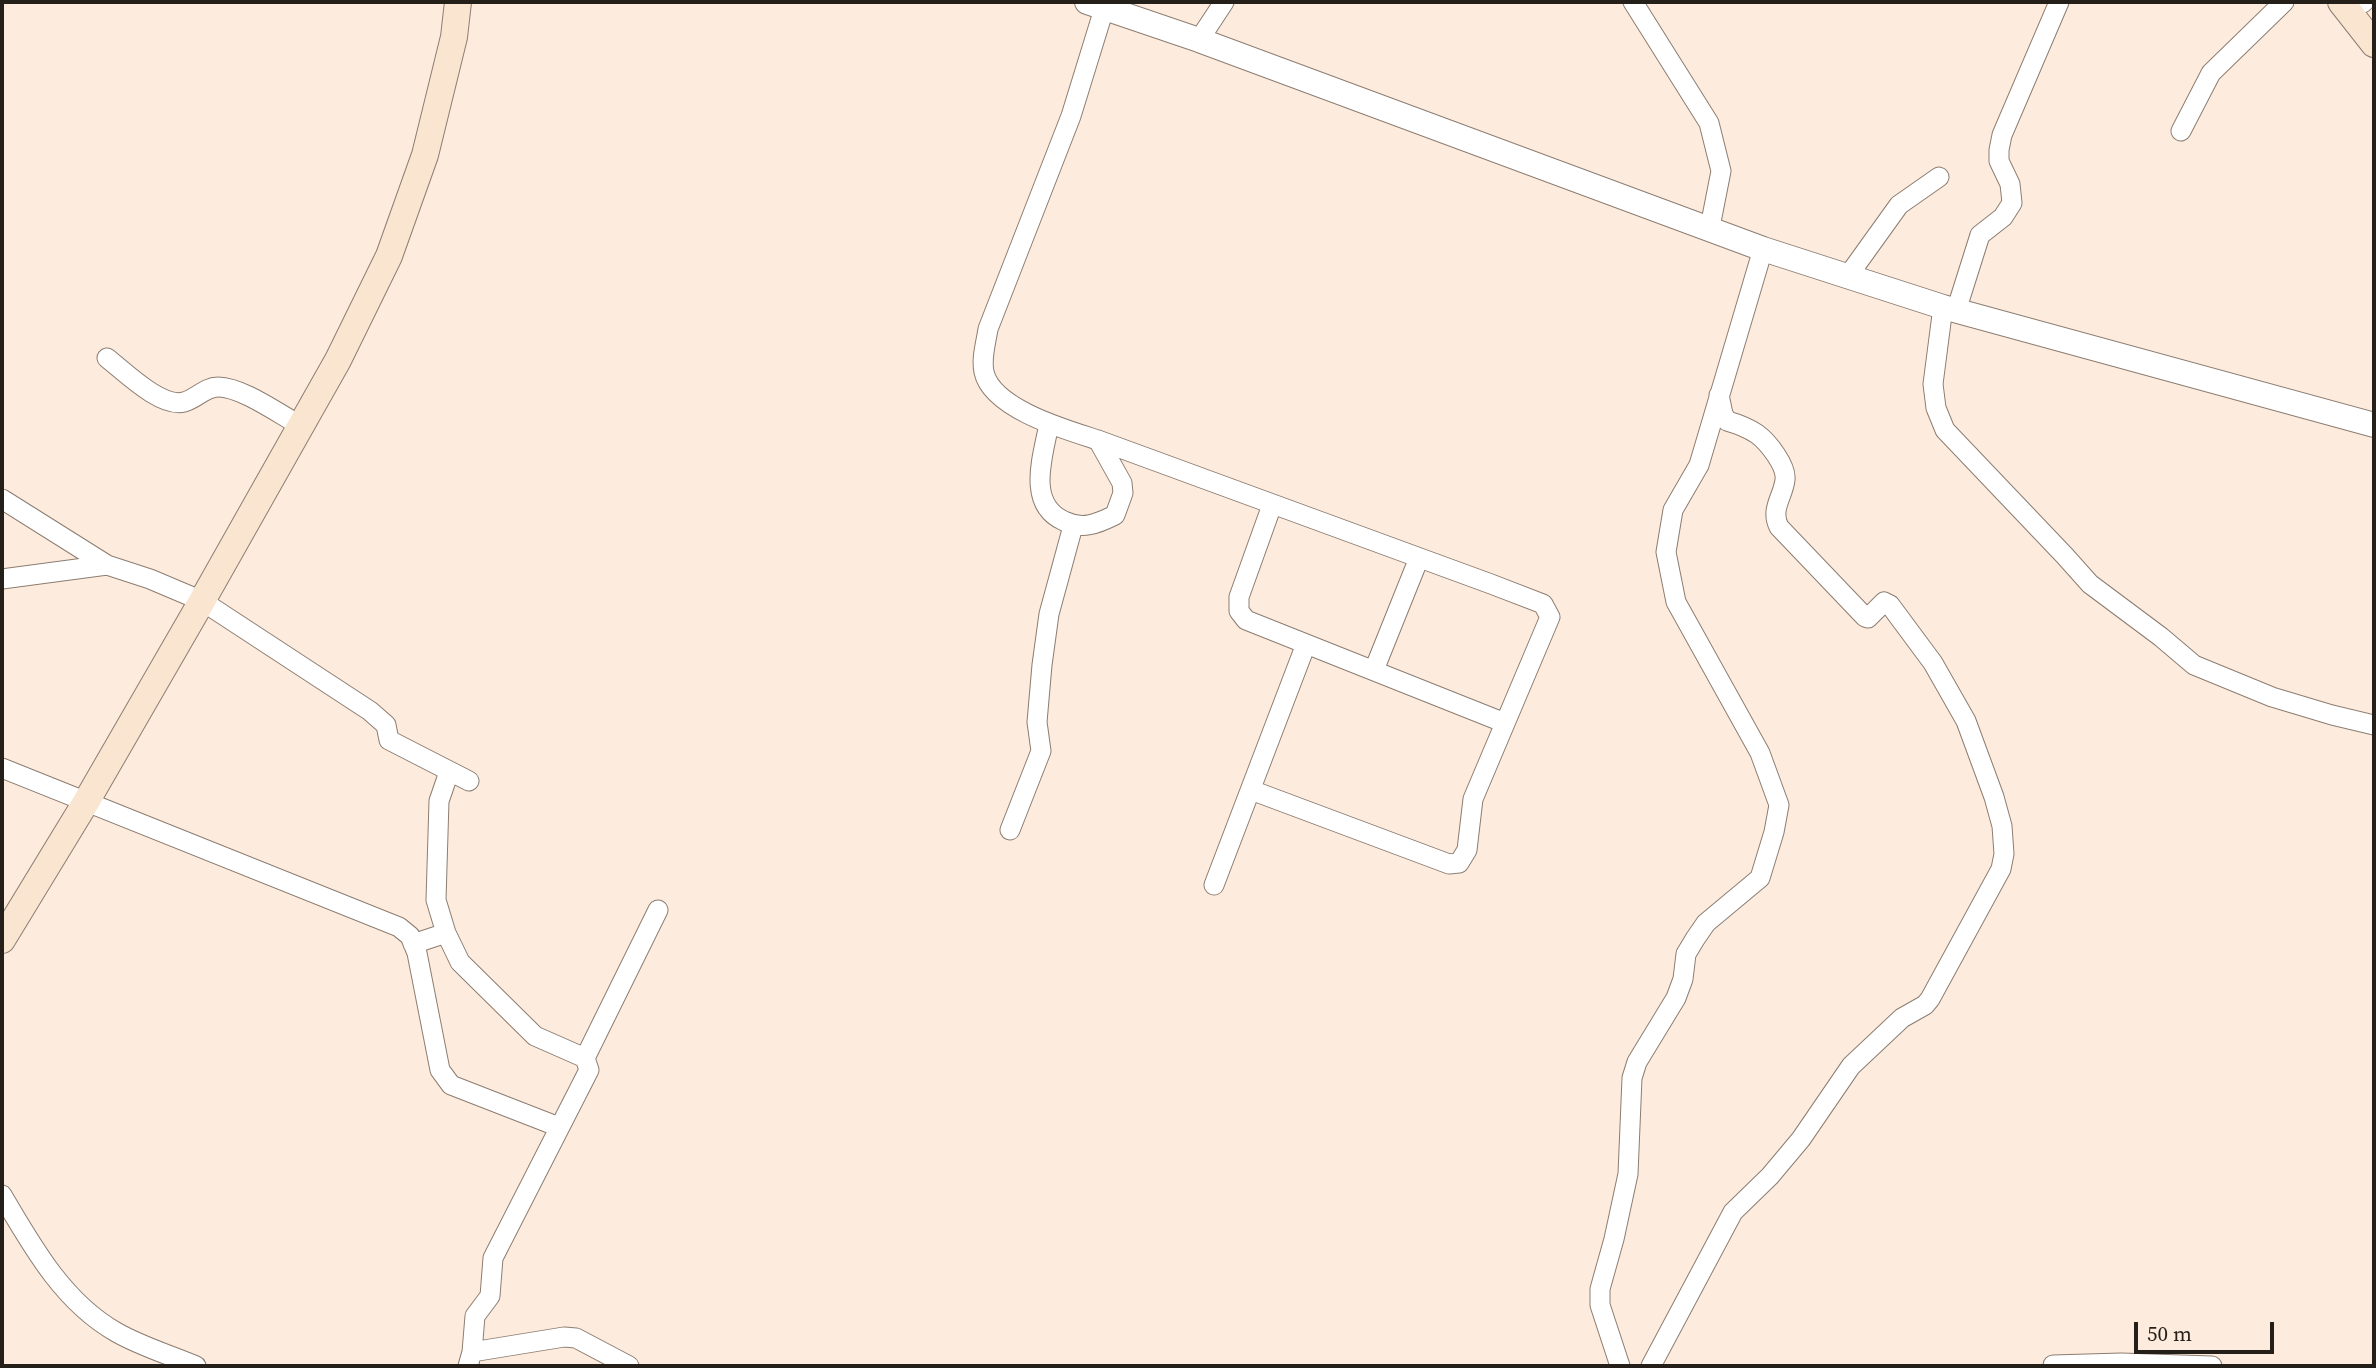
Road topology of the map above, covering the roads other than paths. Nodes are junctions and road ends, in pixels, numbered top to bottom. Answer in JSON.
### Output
{"nodes":[{"id":1,"x":458,"y":2,"type":"edge"},
{"id":2,"x":1224,"y":2,"type":"edge"},
{"id":3,"x":1633,"y":2,"type":"edge"},
{"id":4,"x":2059,"y":2,"type":"edge"},
{"id":5,"x":2284,"y":2,"type":"edge"},
{"id":6,"x":1096,"y":5,"type":"edge"},
{"id":7,"x":2351,"y":5,"type":"edge"},
{"id":8,"x":1199,"y":40,"type":"junction"},
{"id":9,"x":2374,"y":44,"type":"edge"},
{"id":10,"x":2181,"y":131,"type":"dead end"},
{"id":11,"x":1939,"y":177,"type":"dead end"},
{"id":12,"x":1710,"y":227,"type":"junction"},
{"id":13,"x":1763,"y":249,"type":"junction"},
{"id":14,"x":1848,"y":276,"type":"junction"},
{"id":15,"x":1949,"y":309,"type":"junction"},
{"id":16,"x":107,"y":358,"type":"dead end"},
{"id":17,"x":1719,"y":395,"type":"junction"},
{"id":18,"x":1049,"y":424,"type":"junction"},
{"id":19,"x":2374,"y":425,"type":"edge"},
{"id":20,"x":301,"y":426,"type":"junction"},
{"id":21,"x":1098,"y":440,"type":"junction"},
{"id":22,"x":2,"y":499,"type":"edge"},
{"id":23,"x":1272,"y":505,"type":"junction"},
{"id":24,"x":1073,"y":526,"type":"junction"},
{"id":25,"x":1419,"y":558,"type":"junction"},
{"id":26,"x":107,"y":565,"type":"junction"},
{"id":27,"x":2,"y":579,"type":"edge"},
{"id":28,"x":202,"y":601,"type":"junction"},
{"id":29,"x":1306,"y":644,"type":"junction"},
{"id":30,"x":1374,"y":670,"type":"junction"},
{"id":31,"x":1505,"y":723,"type":"junction"},
{"id":32,"x":2374,"y":724,"type":"edge"},
{"id":33,"x":2,"y":768,"type":"edge"},
{"id":34,"x":449,"y":772,"type":"junction"},
{"id":35,"x":469,"y":781,"type":"dead end"},
{"id":36,"x":1251,"y":790,"type":"junction"},
{"id":37,"x":86,"y":802,"type":"junction"},
{"id":38,"x":1010,"y":830,"type":"dead end"},
{"id":39,"x":1214,"y":886,"type":"dead end"},
{"id":40,"x":657,"y":910,"type":"dead end"},
{"id":41,"x":446,"y":933,"type":"junction"},
{"id":42,"x":2,"y":940,"type":"edge"},
{"id":43,"x":413,"y":944,"type":"junction"},
{"id":44,"x":585,"y":1058,"type":"junction"},
{"id":45,"x":559,"y":1127,"type":"junction"},
{"id":46,"x":2,"y":1195,"type":"edge"},
{"id":47,"x":470,"y":1359,"type":"edge"},
{"id":48,"x":2053,"y":1365,"type":"edge"},
{"id":49,"x":196,"y":1366,"type":"edge"},
{"id":50,"x":629,"y":1366,"type":"edge"},
{"id":51,"x":1620,"y":1366,"type":"edge"},
{"id":52,"x":1651,"y":1366,"type":"edge"},
{"id":53,"x":2212,"y":1366,"type":"edge"}],
"edges":[{"from":1,"to":20,"type":"main road"},
{"from":2,"to":8,"type":"street"},
{"from":3,"to":12,"type":"street"},
{"from":4,"to":15,"type":"street"},
{"from":5,"to":10,"type":"street"},
{"from":6,"to":8,"type":"street"},
{"from":6,"to":18,"type":"street"},
{"from":7,"to":9,"type":"main road"},
{"from":8,"to":12,"type":"street"},
{"from":11,"to":14,"type":"street"},
{"from":12,"to":13,"type":"street"},
{"from":13,"to":14,"type":"street"},
{"from":13,"to":17,"type":"street"},
{"from":14,"to":15,"type":"street"},
{"from":15,"to":19,"type":"street"},
{"from":15,"to":32,"type":"street"},
{"from":16,"to":20,"type":"street"},
{"from":17,"to":51,"type":"street"},
{"from":17,"to":52,"type":"street"},
{"from":18,"to":21,"type":"street"},
{"from":18,"to":24,"type":"street"},
{"from":20,"to":28,"type":"main road"},
{"from":21,"to":23,"type":"street"},
{"from":21,"to":24,"type":"street"},
{"from":22,"to":26,"type":"street"},
{"from":23,"to":25,"type":"street"},
{"from":23,"to":29,"type":"street"},
{"from":24,"to":38,"type":"street"},
{"from":25,"to":30,"type":"street"},
{"from":25,"to":31,"type":"street"},
{"from":26,"to":27,"type":"street"},
{"from":26,"to":28,"type":"street"},
{"from":28,"to":34,"type":"street"},
{"from":28,"to":37,"type":"main road"},
{"from":29,"to":30,"type":"street"},
{"from":29,"to":36,"type":"street"},
{"from":30,"to":31,"type":"street"},
{"from":31,"to":36,"type":"street"},
{"from":33,"to":37,"type":"street"},
{"from":34,"to":35,"type":"street"},
{"from":34,"to":41,"type":"street"},
{"from":36,"to":39,"type":"street"},
{"from":37,"to":42,"type":"main road"},
{"from":37,"to":43,"type":"street"},
{"from":40,"to":44,"type":"street"},
{"from":41,"to":43,"type":"street"},
{"from":41,"to":44,"type":"street"},
{"from":43,"to":45,"type":"street"},
{"from":44,"to":45,"type":"street"},
{"from":45,"to":47,"type":"street"},
{"from":46,"to":49,"type":"street"},
{"from":47,"to":50,"type":"street"},
{"from":48,"to":53,"type":"street"}]}
